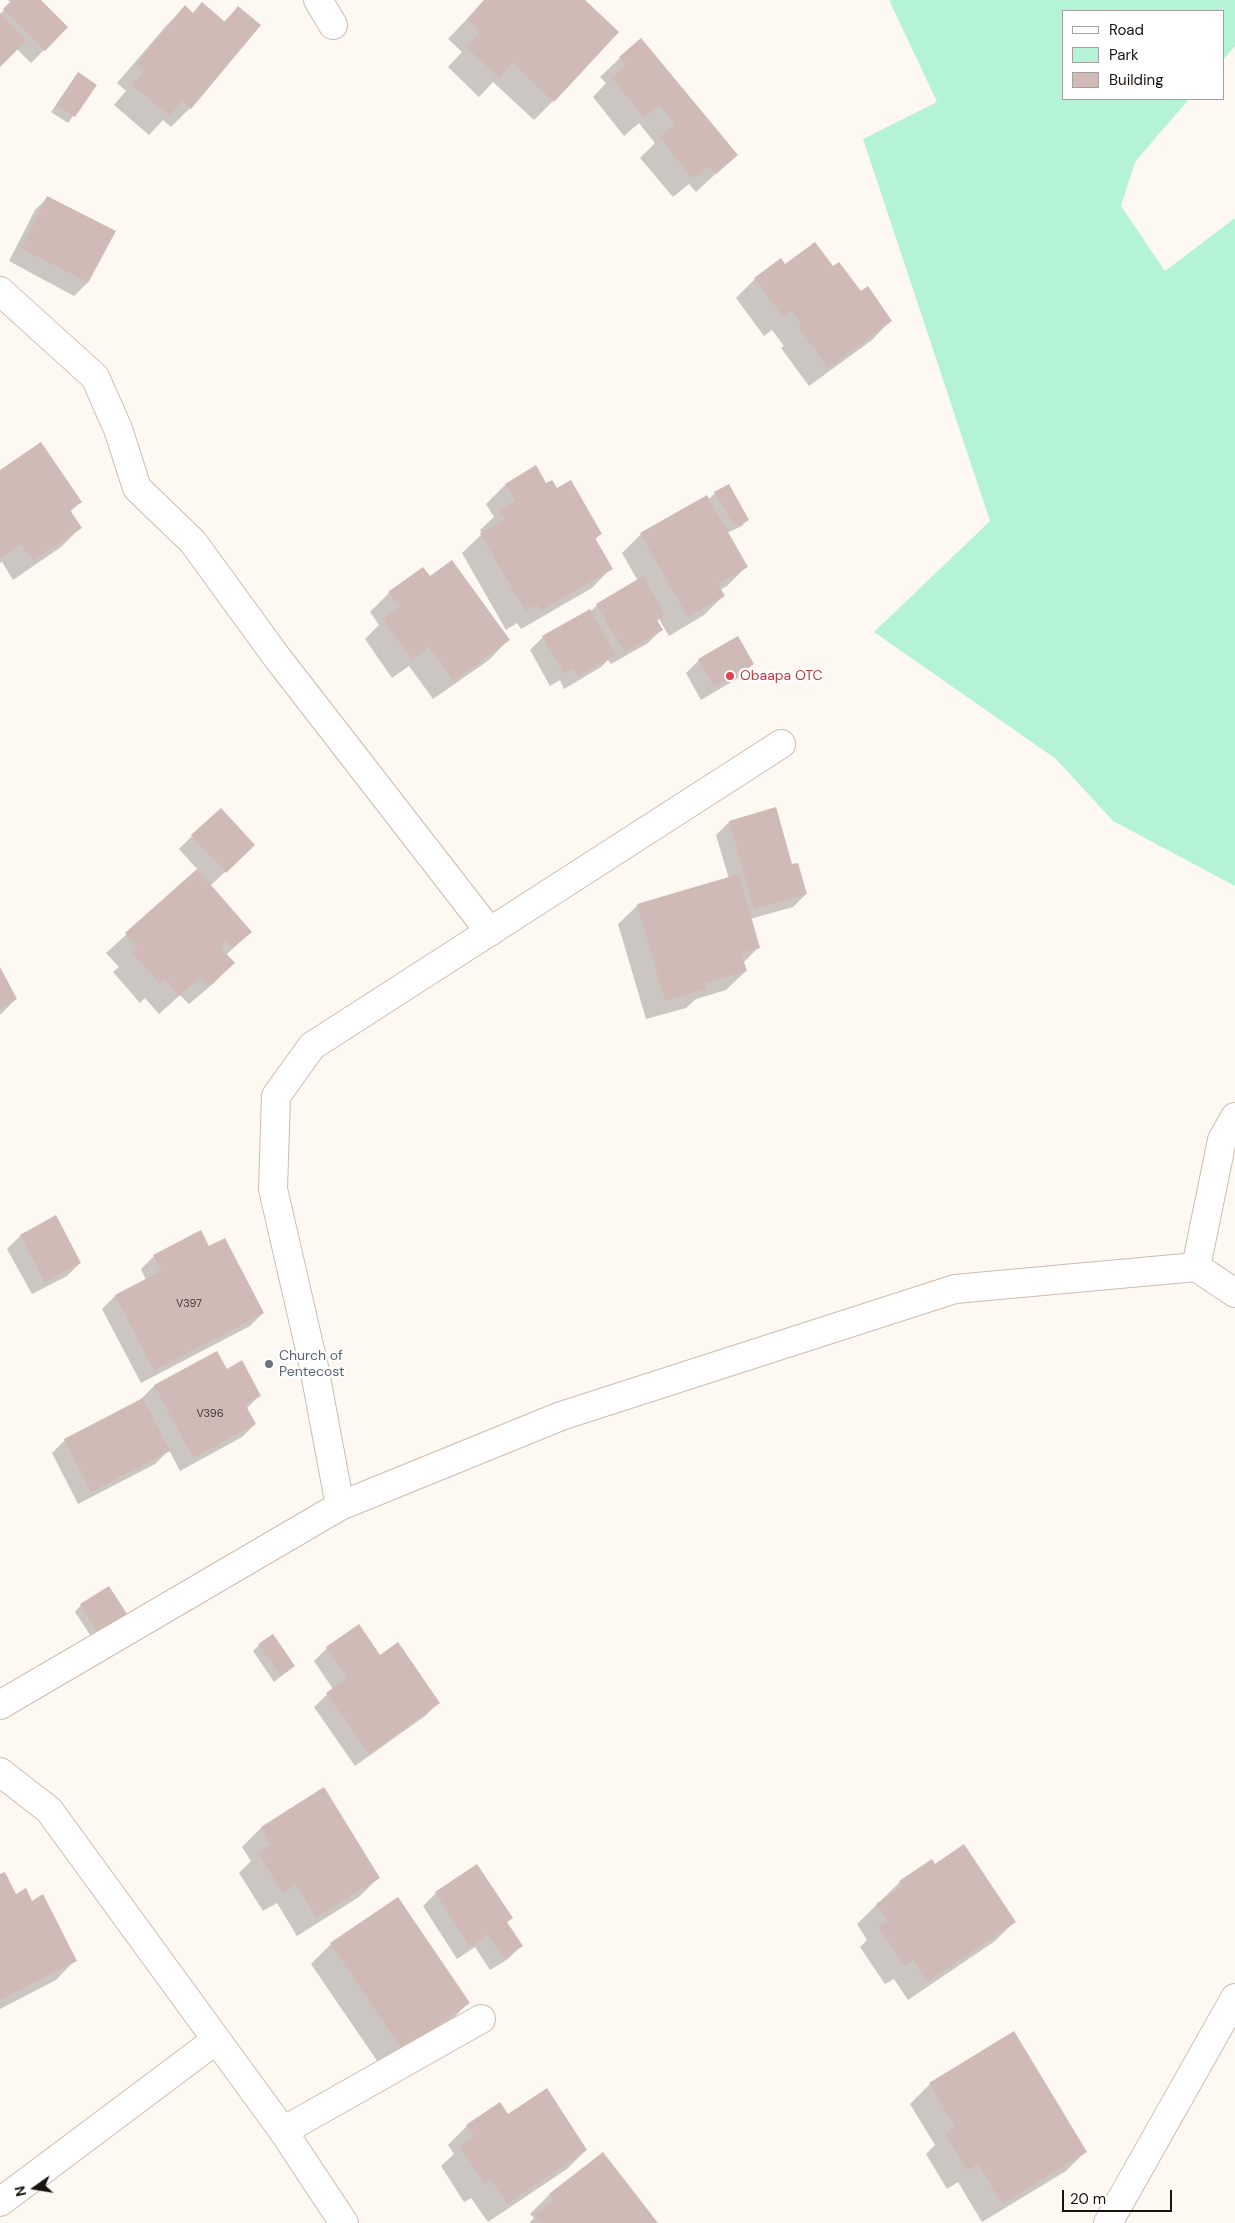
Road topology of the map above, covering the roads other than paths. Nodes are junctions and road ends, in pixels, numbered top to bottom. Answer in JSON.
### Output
{"nodes":[{"id":1,"x":318,"y":0,"type":"edge"},
{"id":2,"x":333,"y":25,"type":"dead end"},
{"id":3,"x":0,"y":291,"type":"edge"},
{"id":4,"x":780,"y":744,"type":"dead end"},
{"id":5,"x":490,"y":932,"type":"junction"},
{"id":6,"x":1235,"y":1117,"type":"edge"},
{"id":7,"x":1196,"y":1267,"type":"junction"},
{"id":8,"x":1235,"y":1293,"type":"edge"},
{"id":9,"x":340,"y":1506,"type":"junction"},
{"id":10,"x":0,"y":1705,"type":"edge"},
{"id":11,"x":0,"y":1772,"type":"edge"},
{"id":12,"x":1235,"y":1998,"type":"edge"},
{"id":13,"x":482,"y":2019,"type":"dead end"},
{"id":14,"x":216,"y":2040,"type":"junction"},
{"id":15,"x":283,"y":2131,"type":"junction"},
{"id":16,"x":0,"y":2202,"type":"edge"},
{"id":17,"x":344,"y":2223,"type":"edge"},
{"id":18,"x":1108,"y":2223,"type":"edge"}],
"edges":[{"from":1,"to":2,"type":"street"},
{"from":3,"to":5,"type":"street"},
{"from":4,"to":5,"type":"street"},
{"from":5,"to":9,"type":"street"},
{"from":6,"to":7,"type":"street"},
{"from":7,"to":8,"type":"street"},
{"from":7,"to":9,"type":"street"},
{"from":9,"to":10,"type":"street"},
{"from":11,"to":14,"type":"street"},
{"from":12,"to":18,"type":"street"},
{"from":13,"to":15,"type":"street"},
{"from":14,"to":15,"type":"street"},
{"from":14,"to":16,"type":"street"},
{"from":15,"to":17,"type":"street"}]}
